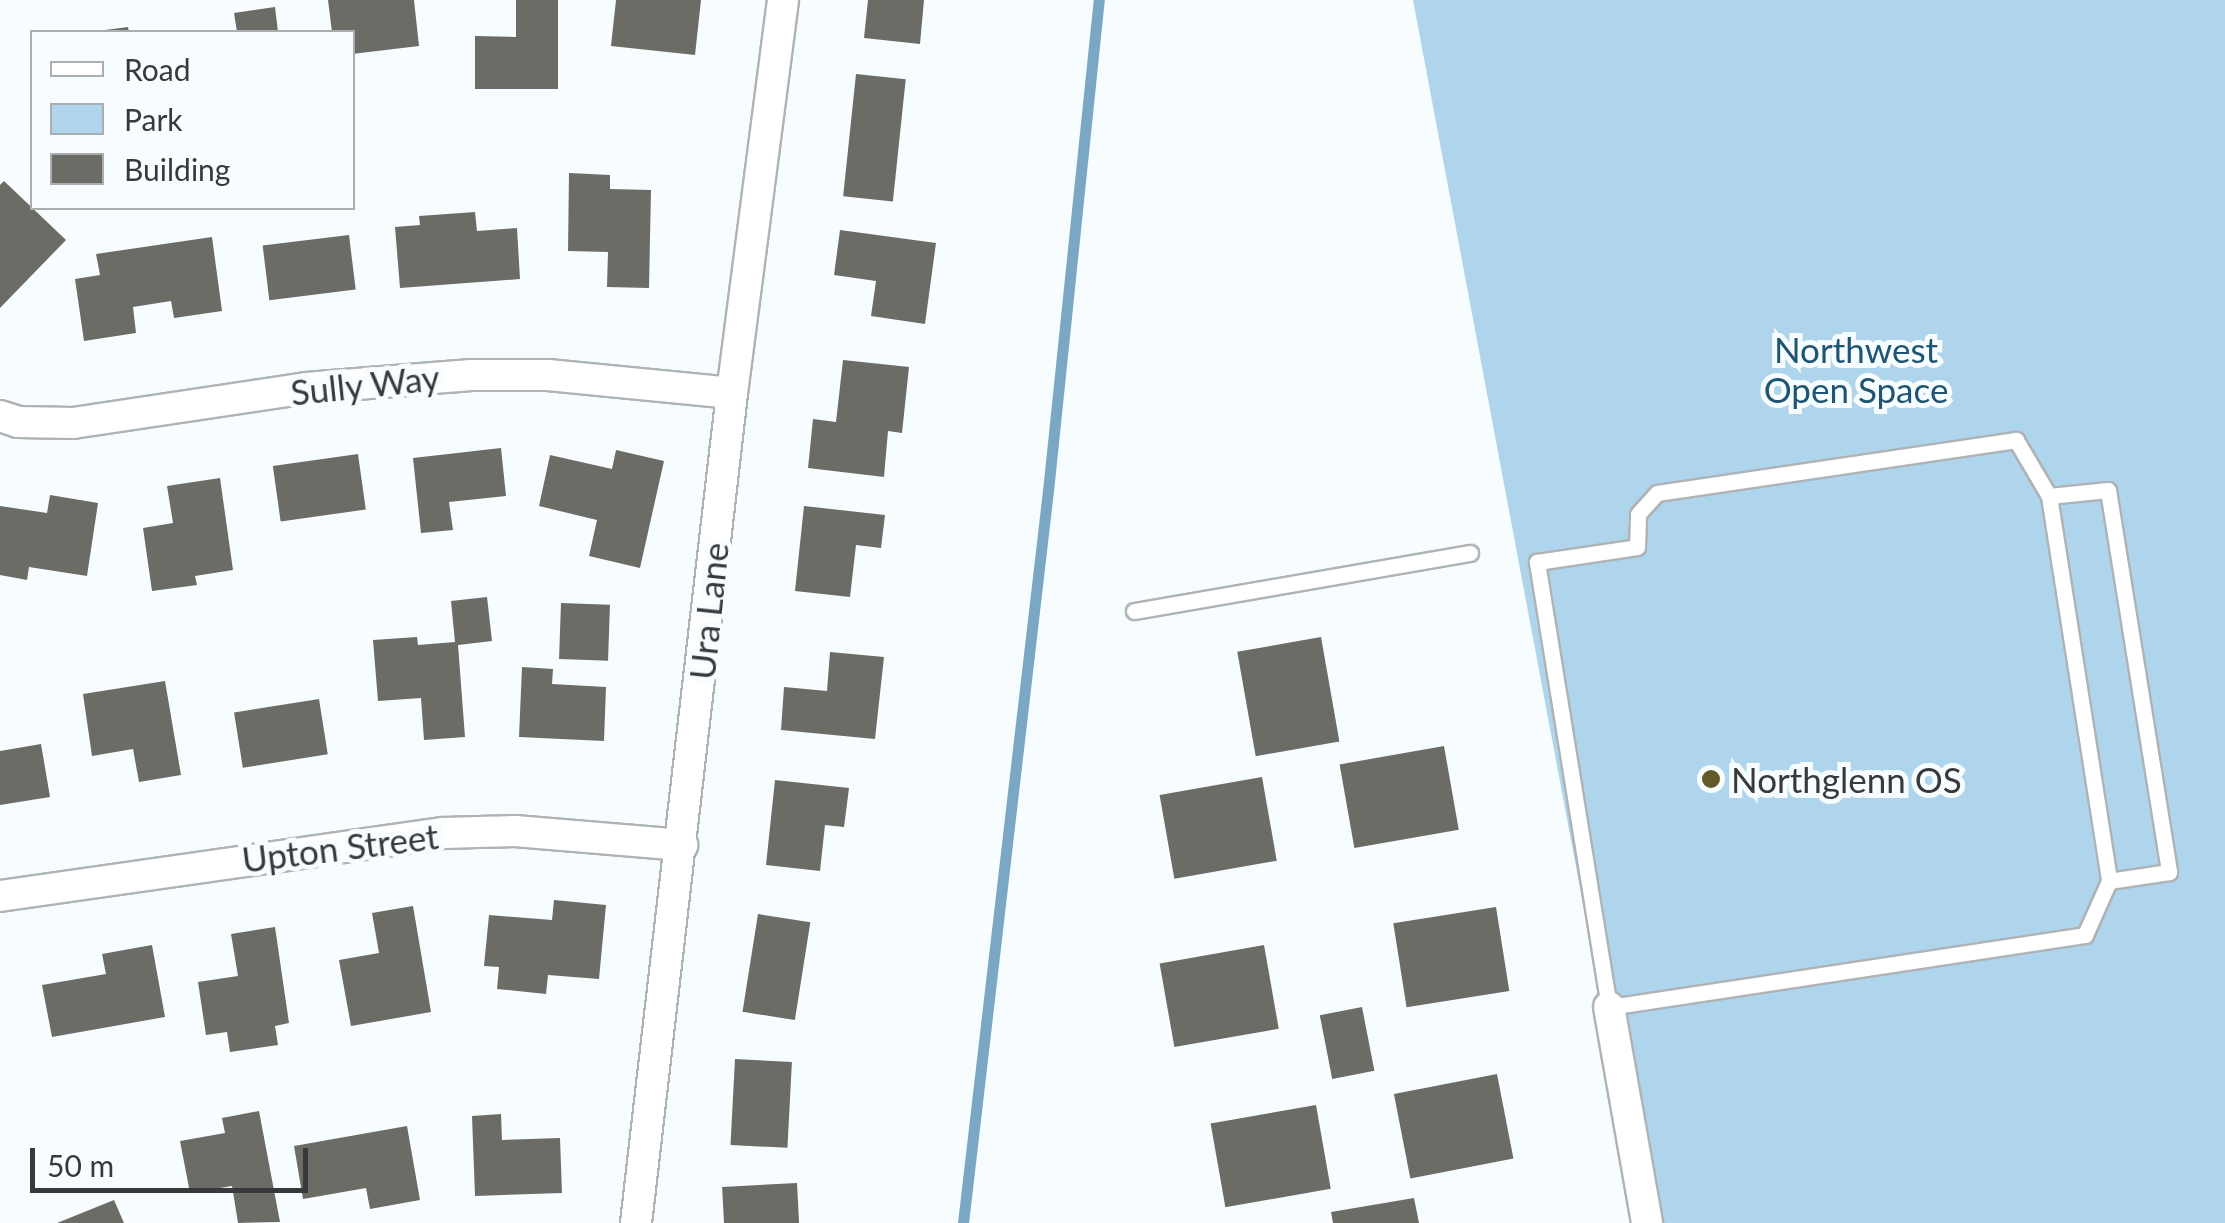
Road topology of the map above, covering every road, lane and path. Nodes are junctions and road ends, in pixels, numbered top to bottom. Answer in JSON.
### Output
{"nodes":[{"id":1,"x":783,"y":0,"type":"edge"},
{"id":2,"x":732,"y":393,"type":"junction"},
{"id":3,"x":0,"y":416,"type":"edge"},
{"id":4,"x":2049,"y":496,"type":"junction"},
{"id":5,"x":1470,"y":553,"type":"dead end"},
{"id":6,"x":1134,"y":612,"type":"dead end"},
{"id":7,"x":682,"y":844,"type":"junction"},
{"id":8,"x":2109,"y":881,"type":"junction"},
{"id":9,"x":0,"y":896,"type":"edge"},
{"id":10,"x":1609,"y":1006,"type":"junction"},
{"id":11,"x":636,"y":1223,"type":"edge"},
{"id":12,"x":1647,"y":1223,"type":"edge"}],
"edges":[{"from":1,"to":2,"type":"street","name":"Ura Lane"},
{"from":2,"to":3,"type":"street","name":"Sully Way"},
{"from":2,"to":7,"type":"street","name":"Ura Lane"},
{"from":4,"to":8,"type":"lane"},
{"from":4,"to":8,"type":"lane"},
{"from":4,"to":10,"type":"lane"},
{"from":5,"to":6,"type":"lane"},
{"from":7,"to":9,"type":"street","name":"Upton Street"},
{"from":7,"to":11,"type":"street","name":"Ura Lane"},
{"from":8,"to":10,"type":"lane"},
{"from":10,"to":12,"type":"street"}]}
